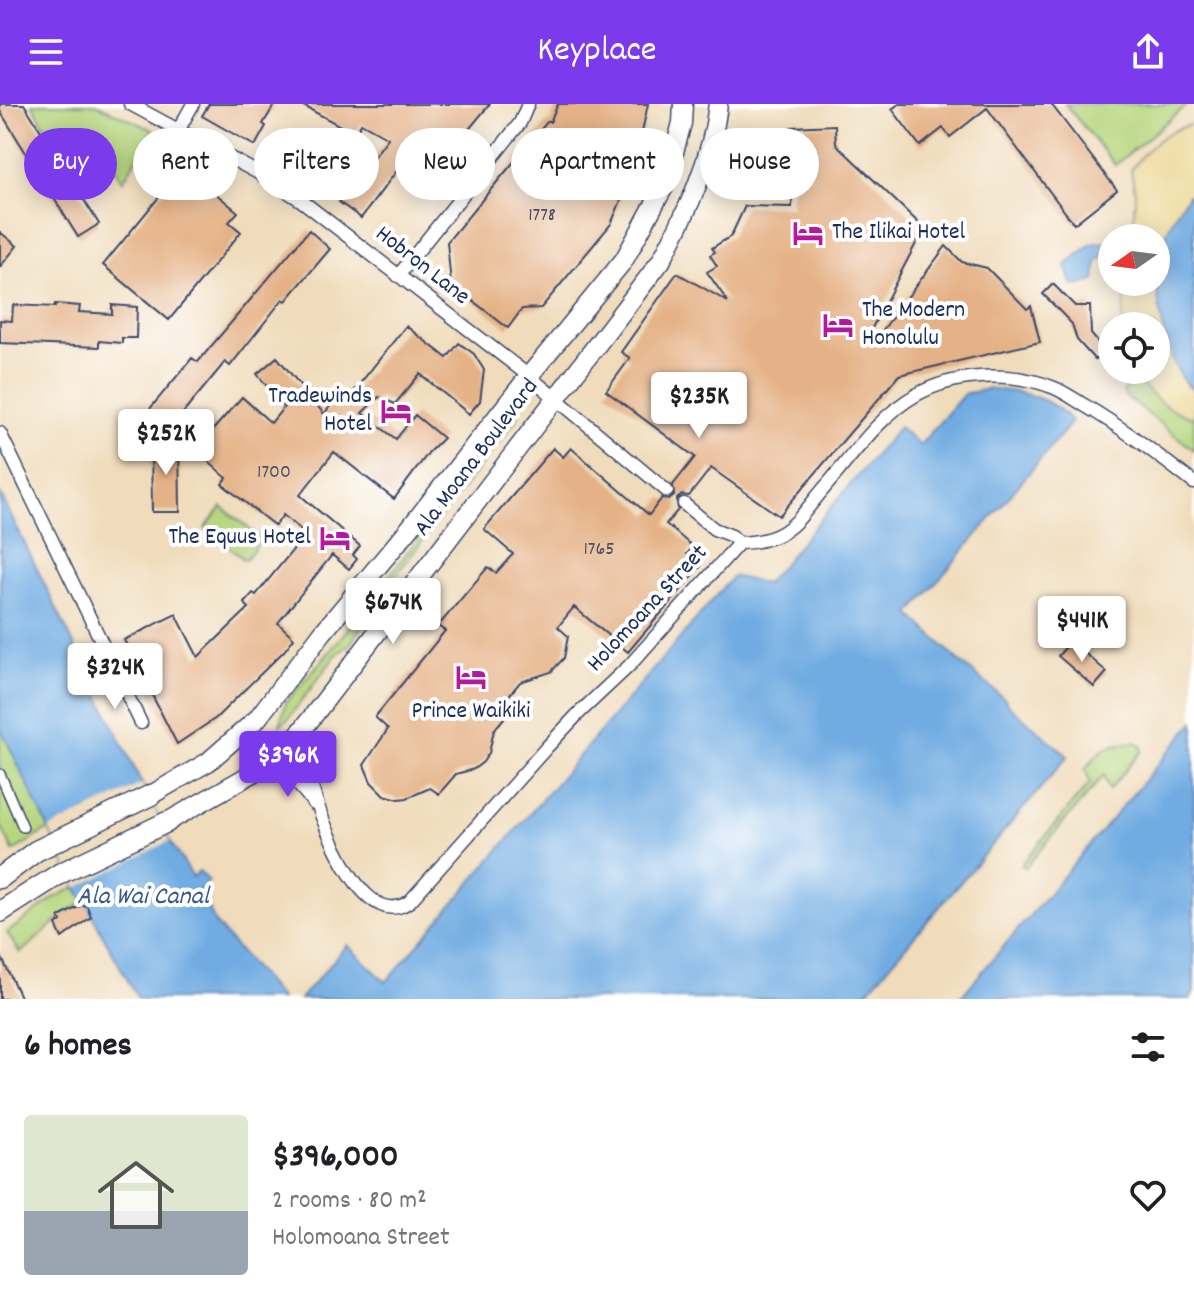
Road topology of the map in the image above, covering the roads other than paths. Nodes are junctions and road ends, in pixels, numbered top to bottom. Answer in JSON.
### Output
{"nodes":[{"id":1,"x":130,"y":104,"type":"edge"},
{"id":2,"x":193,"y":104,"type":"edge"},
{"id":3,"x":528,"y":104,"type":"edge"},
{"id":4,"x":683,"y":104,"type":"edge"},
{"id":5,"x":718,"y":104,"type":"edge"},
{"id":6,"x":177,"y":128,"type":"edge"},
{"id":7,"x":180,"y":128,"type":"edge"},
{"id":8,"x":238,"y":164,"type":"edge"},
{"id":9,"x":398,"y":276,"type":"junction"},
{"id":10,"x":529,"y":376,"type":"junction"},
{"id":11,"x":556,"y":398,"type":"junction"},
{"id":12,"x":0,"y":433,"type":"edge"},
{"id":13,"x":1194,"y":483,"type":"edge"},
{"id":14,"x":667,"y":491,"type":"dead end"},
{"id":15,"x":684,"y":504,"type":"dead end"},
{"id":16,"x":739,"y":543,"type":"junction"},
{"id":17,"x":141,"y":723,"type":"dead end"},
{"id":18,"x":300,"y":733,"type":"junction"},
{"id":19,"x":260,"y":769,"type":"junction"},
{"id":20,"x":0,"y":774,"type":"edge"},
{"id":21,"x":151,"y":795,"type":"joint"},
{"id":22,"x":323,"y":817,"type":"junction"},
{"id":23,"x":167,"y":822,"type":"joint"},
{"id":24,"x":23,"y":827,"type":"dead end"},
{"id":25,"x":0,"y":878,"type":"edge"},
{"id":26,"x":0,"y":912,"type":"edge"}],
"edges":[{"from":1,"to":6,"type":"street","name":"Hobron Lane"},
{"from":2,"to":7,"type":"street"},
{"from":3,"to":9,"type":"street"},
{"from":4,"to":10,"type":"main road","name":"Ala Moana Boulevard"},
{"from":5,"to":11,"type":"main road","name":"Ala Moana Boulevard"},
{"from":8,"to":9,"type":"street","name":"Hobron Lane"},
{"from":9,"to":10,"type":"street","name":"Hobron Lane"},
{"from":10,"to":11,"type":"street","name":"Hobron Lane"},
{"from":10,"to":21,"type":"main road","name":"Ala Moana Boulevard"},
{"from":11,"to":14,"type":"street","name":"Hobron Lane"},
{"from":11,"to":18,"type":"main road","name":"Ala Moana Boulevard"},
{"from":12,"to":17,"type":"street"},
{"from":13,"to":16,"type":"street","name":"Holomoana Street"},
{"from":15,"to":16,"type":"street"},
{"from":16,"to":22,"type":"street","name":"Holomoana Street"},
{"from":18,"to":19,"type":"main road","name":"Ala Moana Boulevard"},
{"from":18,"to":22,"type":"street","name":"Holomoana Street"},
{"from":19,"to":22,"type":"street","name":"Holomoana Street"},
{"from":19,"to":23,"type":"main road","name":"Ala Moana Boulevard"},
{"from":20,"to":24,"type":"street"},
{"from":21,"to":25,"type":"main road","name":"Ala Moana Boulevard"},
{"from":23,"to":26,"type":"main road","name":"Ala Moana Boulevard"}]}
